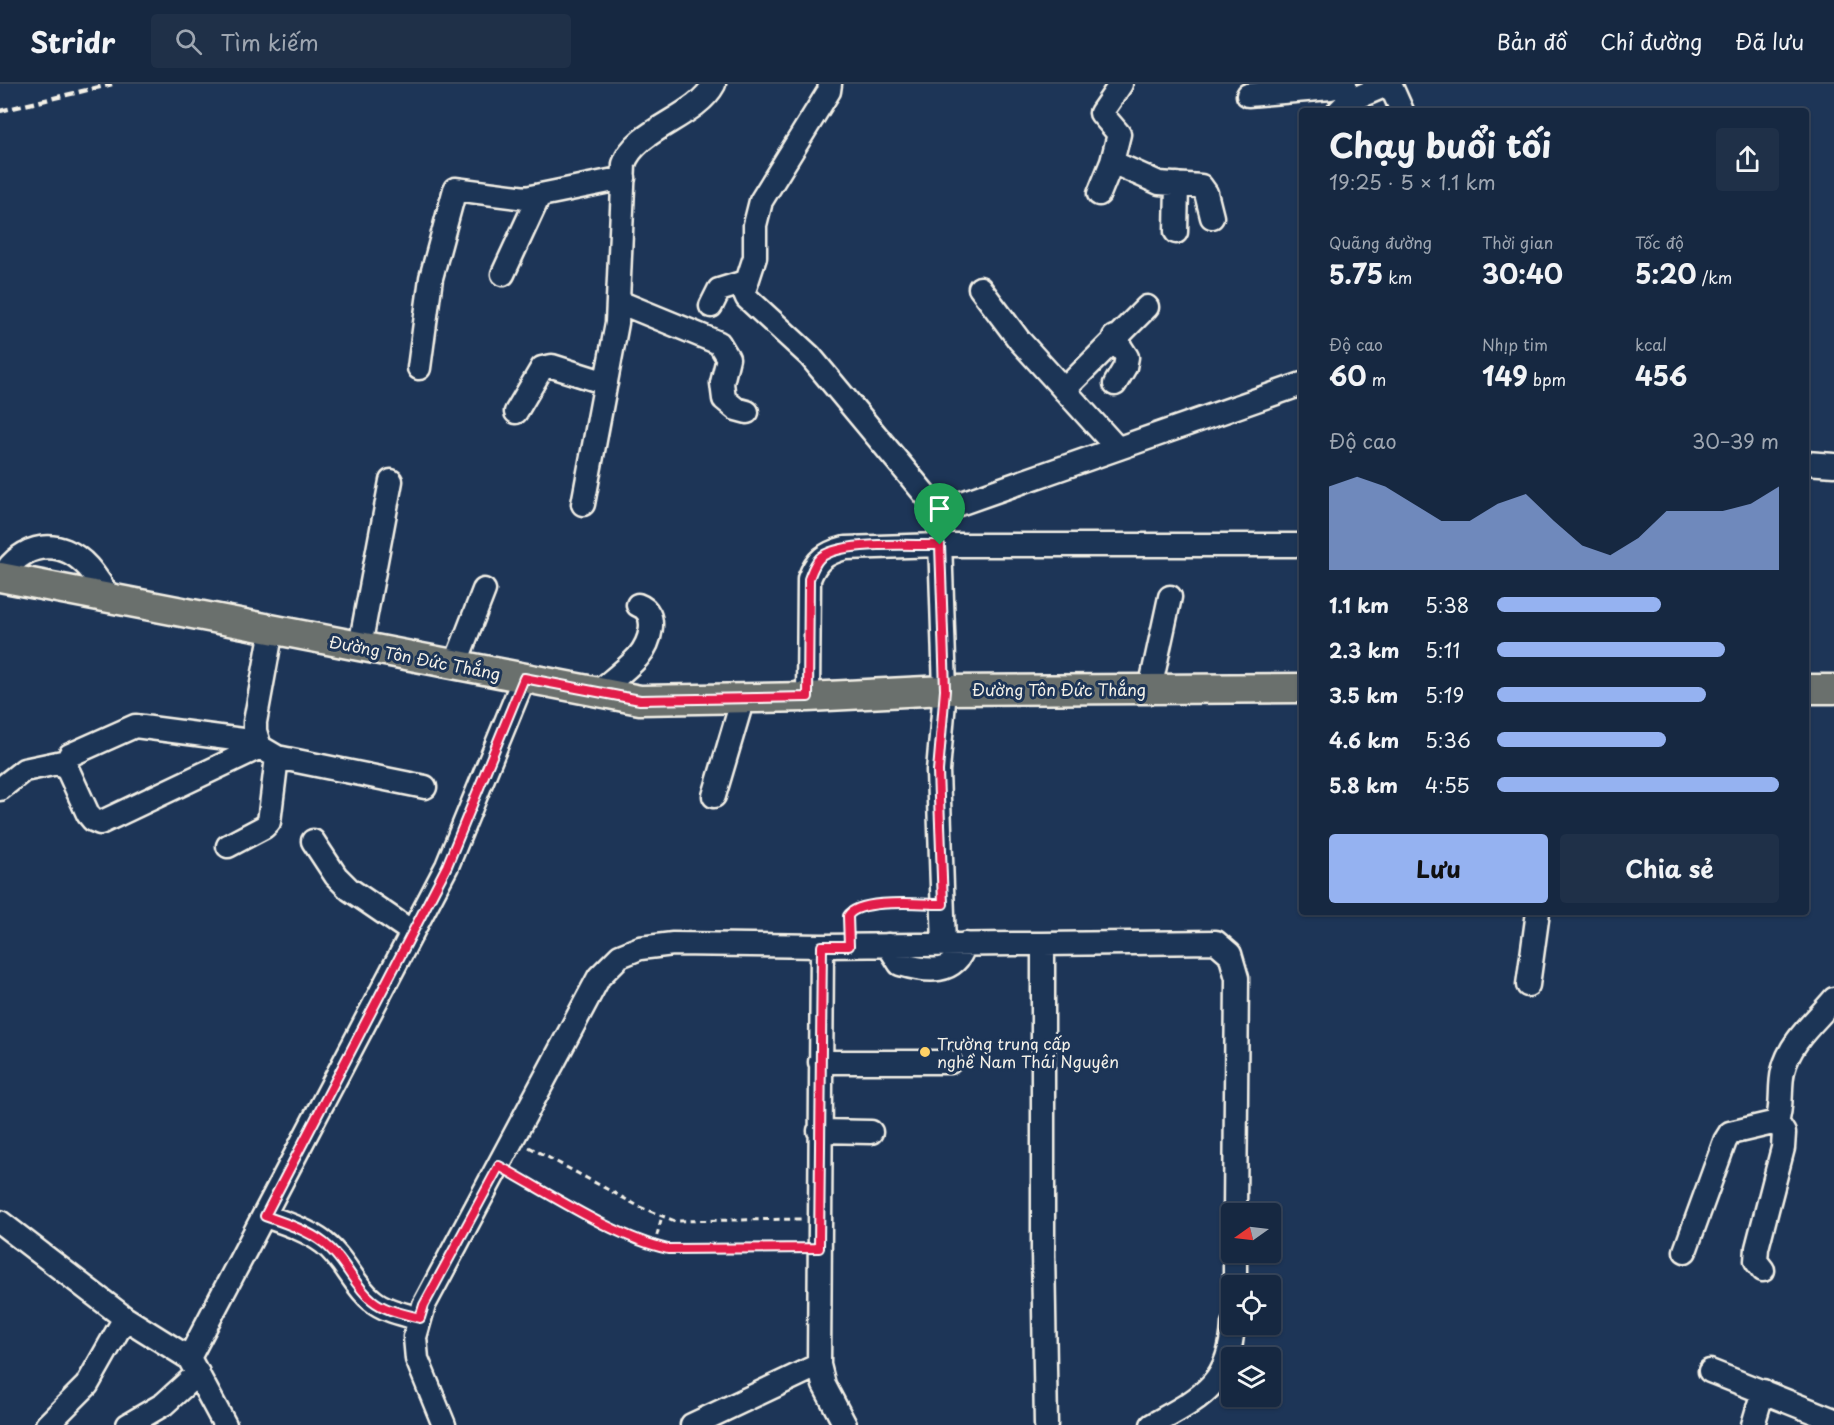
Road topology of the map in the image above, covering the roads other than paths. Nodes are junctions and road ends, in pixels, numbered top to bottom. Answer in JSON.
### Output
{"nodes":[{"id":1,"x":714,"y":84,"type":"edge"},
{"id":2,"x":830,"y":84,"type":"edge"},
{"id":3,"x":1121,"y":84,"type":"edge"},
{"id":4,"x":1345,"y":84,"type":"edge"},
{"id":5,"x":1390,"y":84,"type":"edge"},
{"id":6,"x":1248,"y":95,"type":"dead end"},
{"id":7,"x":1342,"y":108,"type":"edge"},
{"id":8,"x":1401,"y":108,"type":"edge"},
{"id":9,"x":1112,"y":162,"type":"junction"},
{"id":10,"x":624,"y":178,"type":"junction"},
{"id":11,"x":1177,"y":184,"type":"junction"},
{"id":12,"x":1099,"y":194,"type":"dead end"},
{"id":13,"x":539,"y":196,"type":"junction"},
{"id":14,"x":1212,"y":217,"type":"dead end"},
{"id":15,"x":1176,"y":232,"type":"dead end"},
{"id":16,"x":503,"y":274,"type":"dead end"},
{"id":17,"x":745,"y":282,"type":"junction"},
{"id":18,"x":980,"y":288,"type":"dead end"},
{"id":19,"x":619,"y":302,"type":"junction"},
{"id":20,"x":711,"y":306,"type":"dead end"},
{"id":21,"x":1147,"y":307,"type":"dead end"},
{"id":22,"x":1114,"y":337,"type":"junction"},
{"id":23,"x":419,"y":368,"type":"dead end"},
{"id":24,"x":606,"y":382,"type":"junction"},
{"id":25,"x":1115,"y":384,"type":"dead end"},
{"id":26,"x":1299,"y":385,"type":"edge"},
{"id":27,"x":1064,"y":390,"type":"junction"},
{"id":28,"x":516,"y":412,"type":"dead end"},
{"id":29,"x":747,"y":412,"type":"dead end"},
{"id":30,"x":1117,"y":448,"type":"junction"},
{"id":31,"x":1809,"y":463,"type":"edge"},
{"id":32,"x":1834,"y":465,"type":"edge"},
{"id":33,"x":391,"y":481,"type":"dead end"},
{"id":34,"x":583,"y":504,"type":"dead end"},
{"id":35,"x":939,"y":511,"type":"junction"},
{"id":36,"x":940,"y":545,"type":"junction"},
{"id":37,"x":1299,"y":545,"type":"edge"},
{"id":38,"x":1,"y":577,"type":"edge"},
{"id":39,"x":484,"y":590,"type":"dead end"},
{"id":40,"x":1170,"y":597,"type":"dead end"},
{"id":41,"x":110,"y":598,"type":"junction"},
{"id":42,"x":638,"y":604,"type":"dead end"},
{"id":43,"x":272,"y":629,"type":"junction"},
{"id":44,"x":360,"y":646,"type":"junction"},
{"id":45,"x":455,"y":665,"type":"junction"},
{"id":46,"x":524,"y":678,"type":"junction"},
{"id":47,"x":1299,"y":688,"type":"edge"},
{"id":48,"x":1834,"y":688,"type":"edge"},
{"id":49,"x":1150,"y":689,"type":"junction"},
{"id":50,"x":1809,"y":689,"type":"edge"},
{"id":51,"x":945,"y":690,"type":"junction"},
{"id":52,"x":598,"y":692,"type":"junction"},
{"id":53,"x":808,"y":697,"type":"junction"},
{"id":54,"x":743,"y":698,"type":"junction"},
{"id":55,"x":265,"y":749,"type":"junction"},
{"id":56,"x":67,"y":761,"type":"junction"},
{"id":57,"x":425,"y":787,"type":"dead end"},
{"id":58,"x":0,"y":789,"type":"edge"},
{"id":59,"x":714,"y":796,"type":"dead end"},
{"id":60,"x":313,"y":841,"type":"dead end"},
{"id":61,"x":228,"y":846,"type":"dead end"},
{"id":62,"x":1538,"y":915,"type":"edge"},
{"id":63,"x":412,"y":932,"type":"junction"},
{"id":64,"x":955,"y":944,"type":"junction"},
{"id":65,"x":1043,"y":944,"type":"junction"},
{"id":66,"x":822,"y":946,"type":"junction"},
{"id":67,"x":1527,"y":986,"type":"dead end"},
{"id":68,"x":1834,"y":999,"type":"edge"},
{"id":69,"x":820,"y":1062,"type":"junction"},
{"id":70,"x":950,"y":1062,"type":"dead end"},
{"id":71,"x":1777,"y":1122,"type":"junction"},
{"id":72,"x":819,"y":1131,"type":"junction"},
{"id":73,"x":871,"y":1132,"type":"dead end"},
{"id":74,"x":1235,"y":1203,"type":"edge"},
{"id":75,"x":265,"y":1216,"type":"junction"},
{"id":76,"x":0,"y":1222,"type":"edge"},
{"id":77,"x":1685,"y":1251,"type":"dead end"},
{"id":78,"x":1763,"y":1270,"type":"dead end"},
{"id":79,"x":124,"y":1318,"type":"junction"},
{"id":80,"x":420,"y":1318,"type":"junction"},
{"id":81,"x":1233,"y":1335,"type":"edge"},
{"id":82,"x":819,"y":1365,"type":"junction"},
{"id":83,"x":194,"y":1366,"type":"junction"},
{"id":84,"x":1710,"y":1371,"type":"dead end"},
{"id":85,"x":1763,"y":1391,"type":"junction"},
{"id":86,"x":732,"y":1416,"type":"edge"},
{"id":87,"x":1834,"y":1420,"type":"edge"},
{"id":88,"x":46,"y":1425,"type":"edge"},
{"id":89,"x":128,"y":1425,"type":"edge"},
{"id":90,"x":225,"y":1425,"type":"edge"},
{"id":91,"x":444,"y":1425,"type":"edge"},
{"id":92,"x":692,"y":1425,"type":"edge"},
{"id":93,"x":845,"y":1425,"type":"edge"},
{"id":94,"x":1046,"y":1425,"type":"edge"},
{"id":95,"x":1152,"y":1425,"type":"edge"},
{"id":96,"x":1753,"y":1425,"type":"edge"}],
"edges":[{"from":1,"to":10,"type":"street"},
{"from":2,"to":17,"type":"street"},
{"from":3,"to":9,"type":"street"},
{"from":4,"to":6,"type":"street"},
{"from":5,"to":7,"type":"street"},
{"from":5,"to":8,"type":"street"},
{"from":9,"to":11,"type":"street"},
{"from":9,"to":12,"type":"street"},
{"from":10,"to":13,"type":"street"},
{"from":10,"to":19,"type":"street"},
{"from":11,"to":14,"type":"street"},
{"from":11,"to":15,"type":"street"},
{"from":13,"to":16,"type":"street"},
{"from":13,"to":23,"type":"street"},
{"from":17,"to":20,"type":"street"},
{"from":17,"to":35,"type":"street"},
{"from":18,"to":27,"type":"street"},
{"from":19,"to":24,"type":"street"},
{"from":19,"to":29,"type":"street"},
{"from":21,"to":22,"type":"street"},
{"from":22,"to":25,"type":"street"},
{"from":22,"to":27,"type":"street"},
{"from":24,"to":28,"type":"street"},
{"from":24,"to":34,"type":"street"},
{"from":26,"to":30,"type":"street"},
{"from":27,"to":30,"type":"street"},
{"from":30,"to":35,"type":"street"},
{"from":31,"to":32,"type":"street"},
{"from":33,"to":44,"type":"street"},
{"from":35,"to":36,"type":"street"},
{"from":36,"to":37,"type":"street"},
{"from":36,"to":51,"type":"street"},
{"from":36,"to":53,"type":"street"},
{"from":38,"to":41,"type":"main road","name":"Đường Tôn Đức Thắng"},
{"from":38,"to":41,"type":"street"},
{"from":39,"to":45,"type":"street"},
{"from":40,"to":49,"type":"street"},
{"from":41,"to":43,"type":"main road","name":"Đường Tôn Đức Thắng"},
{"from":42,"to":52,"type":"street"},
{"from":43,"to":44,"type":"main road","name":"Đường Tôn Đức Thắng"},
{"from":43,"to":55,"type":"street"},
{"from":44,"to":45,"type":"main road","name":"Đường Tôn Đức Thắng"},
{"from":45,"to":46,"type":"main road","name":"Đường Tôn Đức Thắng"},
{"from":46,"to":52,"type":"main road","name":"Đường Tôn Đức Thắng"},
{"from":46,"to":63,"type":"street"},
{"from":47,"to":49,"type":"main road","name":"Đường Tôn Đức Thắng"},
{"from":48,"to":50,"type":"main road"},
{"from":49,"to":51,"type":"main road","name":"Đường Tôn Đức Thắng"},
{"from":51,"to":53,"type":"main road","name":"Đường Tôn Đức Thắng"},
{"from":51,"to":64,"type":"street"},
{"from":52,"to":54,"type":"main road","name":"Đường Tôn Đức Thắng"},
{"from":53,"to":54,"type":"main road","name":"Đường Tôn Đức Thắng"},
{"from":54,"to":59,"type":"street"},
{"from":55,"to":56,"type":"street"},
{"from":55,"to":56,"type":"street"},
{"from":55,"to":57,"type":"street"},
{"from":55,"to":61,"type":"street"},
{"from":56,"to":58,"type":"street"},
{"from":60,"to":63,"type":"street"},
{"from":62,"to":67,"type":"street"},
{"from":63,"to":75,"type":"street"},
{"from":64,"to":65,"type":"street"},
{"from":64,"to":66,"type":"street"},
{"from":65,"to":74,"type":"street"},
{"from":65,"to":94,"type":"street"},
{"from":66,"to":69,"type":"street"},
{"from":66,"to":80,"type":"street"},
{"from":68,"to":71,"type":"street"},
{"from":69,"to":70,"type":"street"},
{"from":69,"to":72,"type":"street"},
{"from":71,"to":77,"type":"street"},
{"from":71,"to":78,"type":"street"},
{"from":72,"to":73,"type":"street"},
{"from":72,"to":82,"type":"street"},
{"from":75,"to":80,"type":"street"},
{"from":75,"to":83,"type":"street"},
{"from":76,"to":79,"type":"street"},
{"from":79,"to":83,"type":"street"},
{"from":79,"to":88,"type":"street"},
{"from":80,"to":91,"type":"street"},
{"from":81,"to":95,"type":"street"},
{"from":82,"to":86,"type":"street"},
{"from":82,"to":93,"type":"street"},
{"from":83,"to":89,"type":"street"},
{"from":83,"to":90,"type":"street"},
{"from":84,"to":85,"type":"street"},
{"from":85,"to":87,"type":"street"},
{"from":85,"to":96,"type":"street"},
{"from":86,"to":92,"type":"street"}]}
